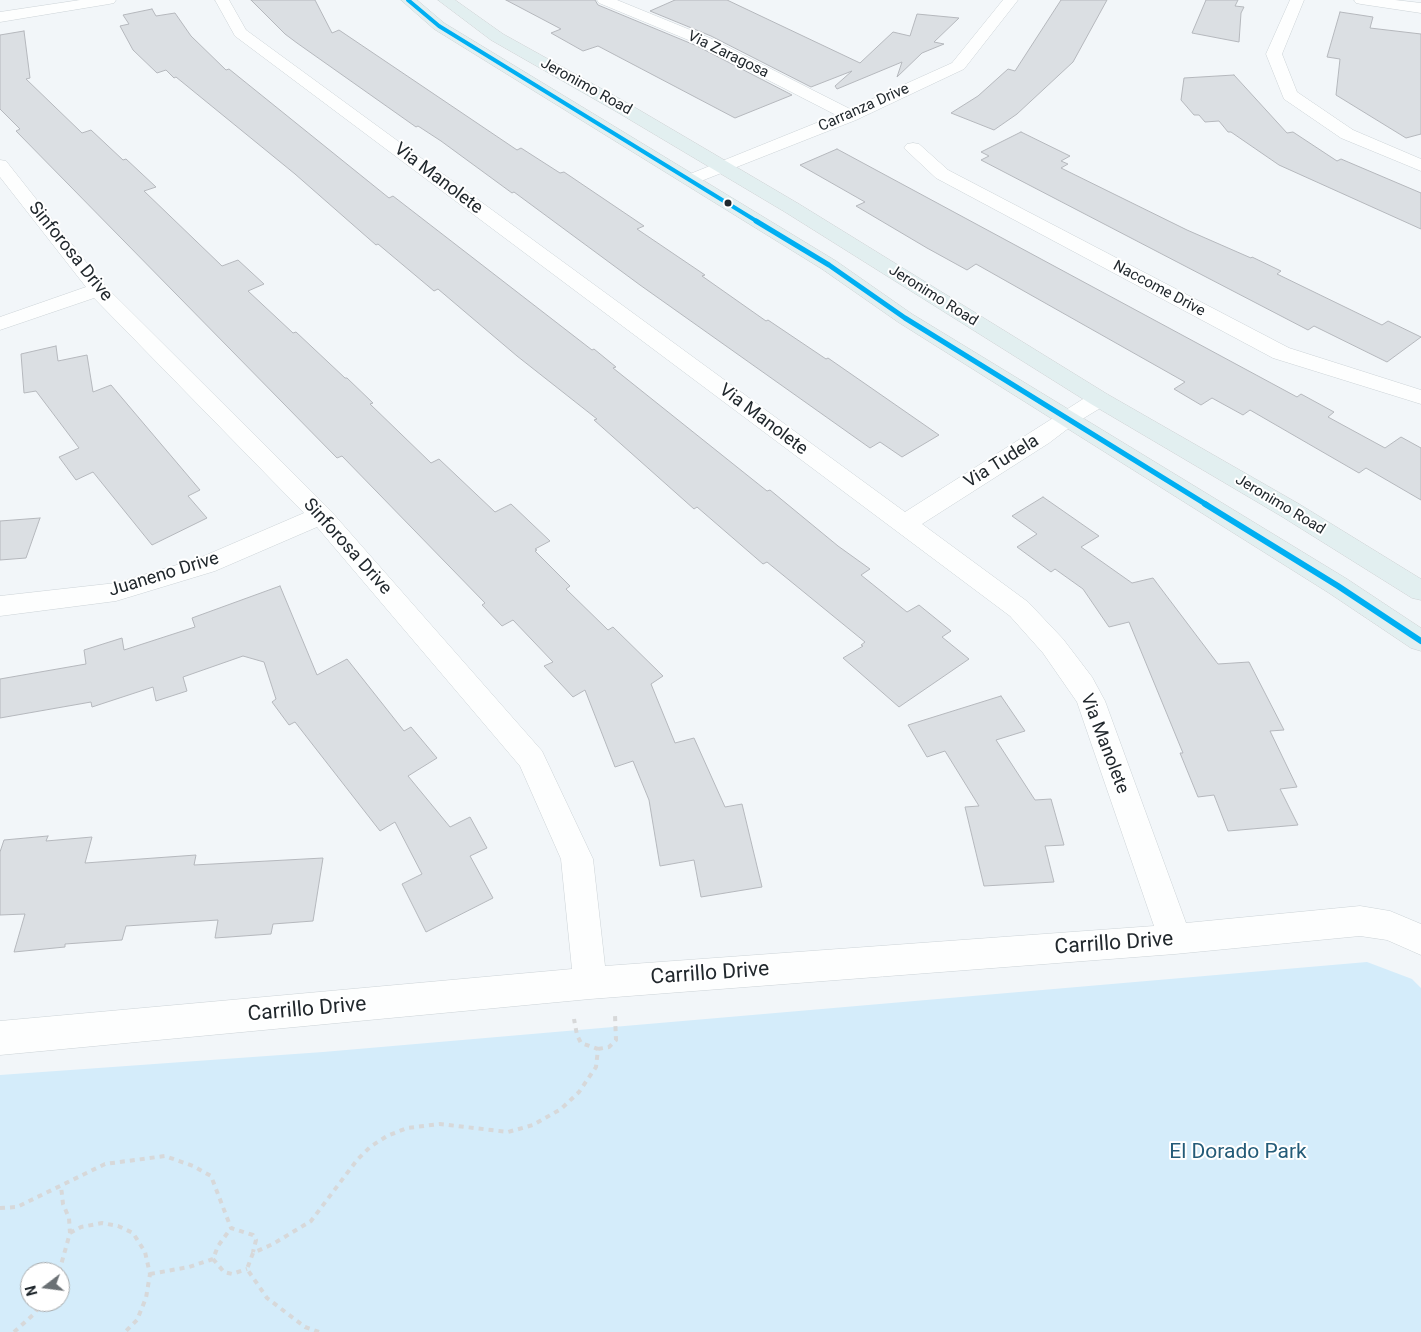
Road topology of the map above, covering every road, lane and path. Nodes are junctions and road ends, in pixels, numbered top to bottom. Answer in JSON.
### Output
{"nodes":[{"id":1,"x":109,"y":0,"type":"edge"},
{"id":2,"x":222,"y":0,"type":"edge"},
{"id":3,"x":408,"y":0,"type":"edge"},
{"id":4,"x":445,"y":0,"type":"edge"},
{"id":5,"x":604,"y":0,"type":"edge"},
{"id":6,"x":1011,"y":0,"type":"edge"},
{"id":7,"x":1297,"y":0,"type":"edge"},
{"id":8,"x":1361,"y":0,"type":"edge"},
{"id":9,"x":1421,"y":8,"type":"edge"},
{"id":10,"x":0,"y":16,"type":"edge"},
{"id":11,"x":850,"y":116,"type":"junction"},
{"id":12,"x":913,"y":148,"type":"dead end"},
{"id":13,"x":0,"y":165,"type":"edge"},
{"id":14,"x":1421,"y":166,"type":"edge"},
{"id":15,"x":722,"y":167,"type":"junction"},
{"id":16,"x":691,"y":180,"type":"junction"},
{"id":17,"x":98,"y":290,"type":"junction"},
{"id":18,"x":0,"y":324,"type":"edge"},
{"id":19,"x":1421,"y":397,"type":"edge"},
{"id":20,"x":1099,"y":399,"type":"junction"},
{"id":21,"x":1066,"y":419,"type":"junction"},
{"id":22,"x":321,"y":516,"type":"junction"},
{"id":23,"x":904,"y":524,"type":"junction"},
{"id":24,"x":1421,"y":591,"type":"edge"},
{"id":25,"x":0,"y":606,"type":"edge"},
{"id":26,"x":1421,"y":642,"type":"edge"},
{"id":27,"x":1175,"y":939,"type":"junction"},
{"id":28,"x":1419,"y":939,"type":"edge"},
{"id":29,"x":591,"y":984,"type":"junction"},
{"id":30,"x":0,"y":1038,"type":"edge"},
{"id":31,"x":598,"y":1049,"type":"junction"},
{"id":32,"x":61,"y":1185,"type":"junction"},
{"id":33,"x":0,"y":1208,"type":"edge"},
{"id":34,"x":231,"y":1228,"type":"junction"},
{"id":35,"x":70,"y":1233,"type":"junction"},
{"id":36,"x":253,"y":1253,"type":"junction"},
{"id":37,"x":213,"y":1259,"type":"junction"},
{"id":38,"x":62,"y":1262,"type":"edge"},
{"id":39,"x":247,"y":1270,"type":"junction"},
{"id":40,"x":150,"y":1274,"type":"junction"},
{"id":41,"x":35,"y":1312,"type":"edge"},
{"id":42,"x":14,"y":1332,"type":"edge"},
{"id":43,"x":125,"y":1332,"type":"edge"},
{"id":44,"x":319,"y":1332,"type":"edge"}],
"edges":[{"from":1,"to":10,"type":"street"},
{"from":2,"to":23,"type":"street","name":"Via Manolete"},
{"from":3,"to":16,"type":"main road","name":"Jeronimo Road"},
{"from":4,"to":15,"type":"main road","name":"Jeronimo Road"},
{"from":5,"to":11,"type":"street","name":"Via Zaragosa"},
{"from":6,"to":11,"type":"street","name":"Carranza Drive"},
{"from":7,"to":14,"type":"street"},
{"from":8,"to":9,"type":"street"},
{"from":11,"to":15,"type":"street","name":"Carranza Drive"},
{"from":12,"to":19,"type":"street","name":"Naccome Drive"},
{"from":13,"to":17,"type":"street","name":"Sinforosa Drive"},
{"from":15,"to":16,"type":"street","name":"Carranza Drive"},
{"from":15,"to":20,"type":"main road","name":"Jeronimo Road"},
{"from":16,"to":21,"type":"main road","name":"Jeronimo Road"},
{"from":17,"to":18,"type":"street"},
{"from":17,"to":22,"type":"street","name":"Sinforosa Drive"},
{"from":20,"to":21,"type":"street","name":"Via Tudela"},
{"from":20,"to":24,"type":"main road","name":"Jeronimo Road"},
{"from":21,"to":23,"type":"street","name":"Via Tudela"},
{"from":21,"to":26,"type":"main road","name":"Jeronimo Road"},
{"from":22,"to":25,"type":"street","name":"Juaneno Drive"},
{"from":22,"to":29,"type":"street","name":"Sinforosa Drive"},
{"from":23,"to":27,"type":"street","name":"Via Manolete"},
{"from":27,"to":28,"type":"street","name":"Carrillo Drive"},
{"from":27,"to":29,"type":"street","name":"Carrillo Drive"},
{"from":29,"to":30,"type":"street","name":"Carrillo Drive"},
{"from":29,"to":31,"type":"path"},
{"from":29,"to":31,"type":"path"},
{"from":31,"to":36,"type":"path"},
{"from":32,"to":33,"type":"path"},
{"from":32,"to":34,"type":"path"},
{"from":32,"to":35,"type":"path"},
{"from":34,"to":36,"type":"path"},
{"from":34,"to":37,"type":"path"},
{"from":35,"to":38,"type":"path"},
{"from":35,"to":40,"type":"path"},
{"from":36,"to":39,"type":"path"},
{"from":37,"to":39,"type":"path"},
{"from":37,"to":40,"type":"path"},
{"from":39,"to":44,"type":"path"},
{"from":40,"to":43,"type":"path"},
{"from":41,"to":42,"type":"path"}]}
